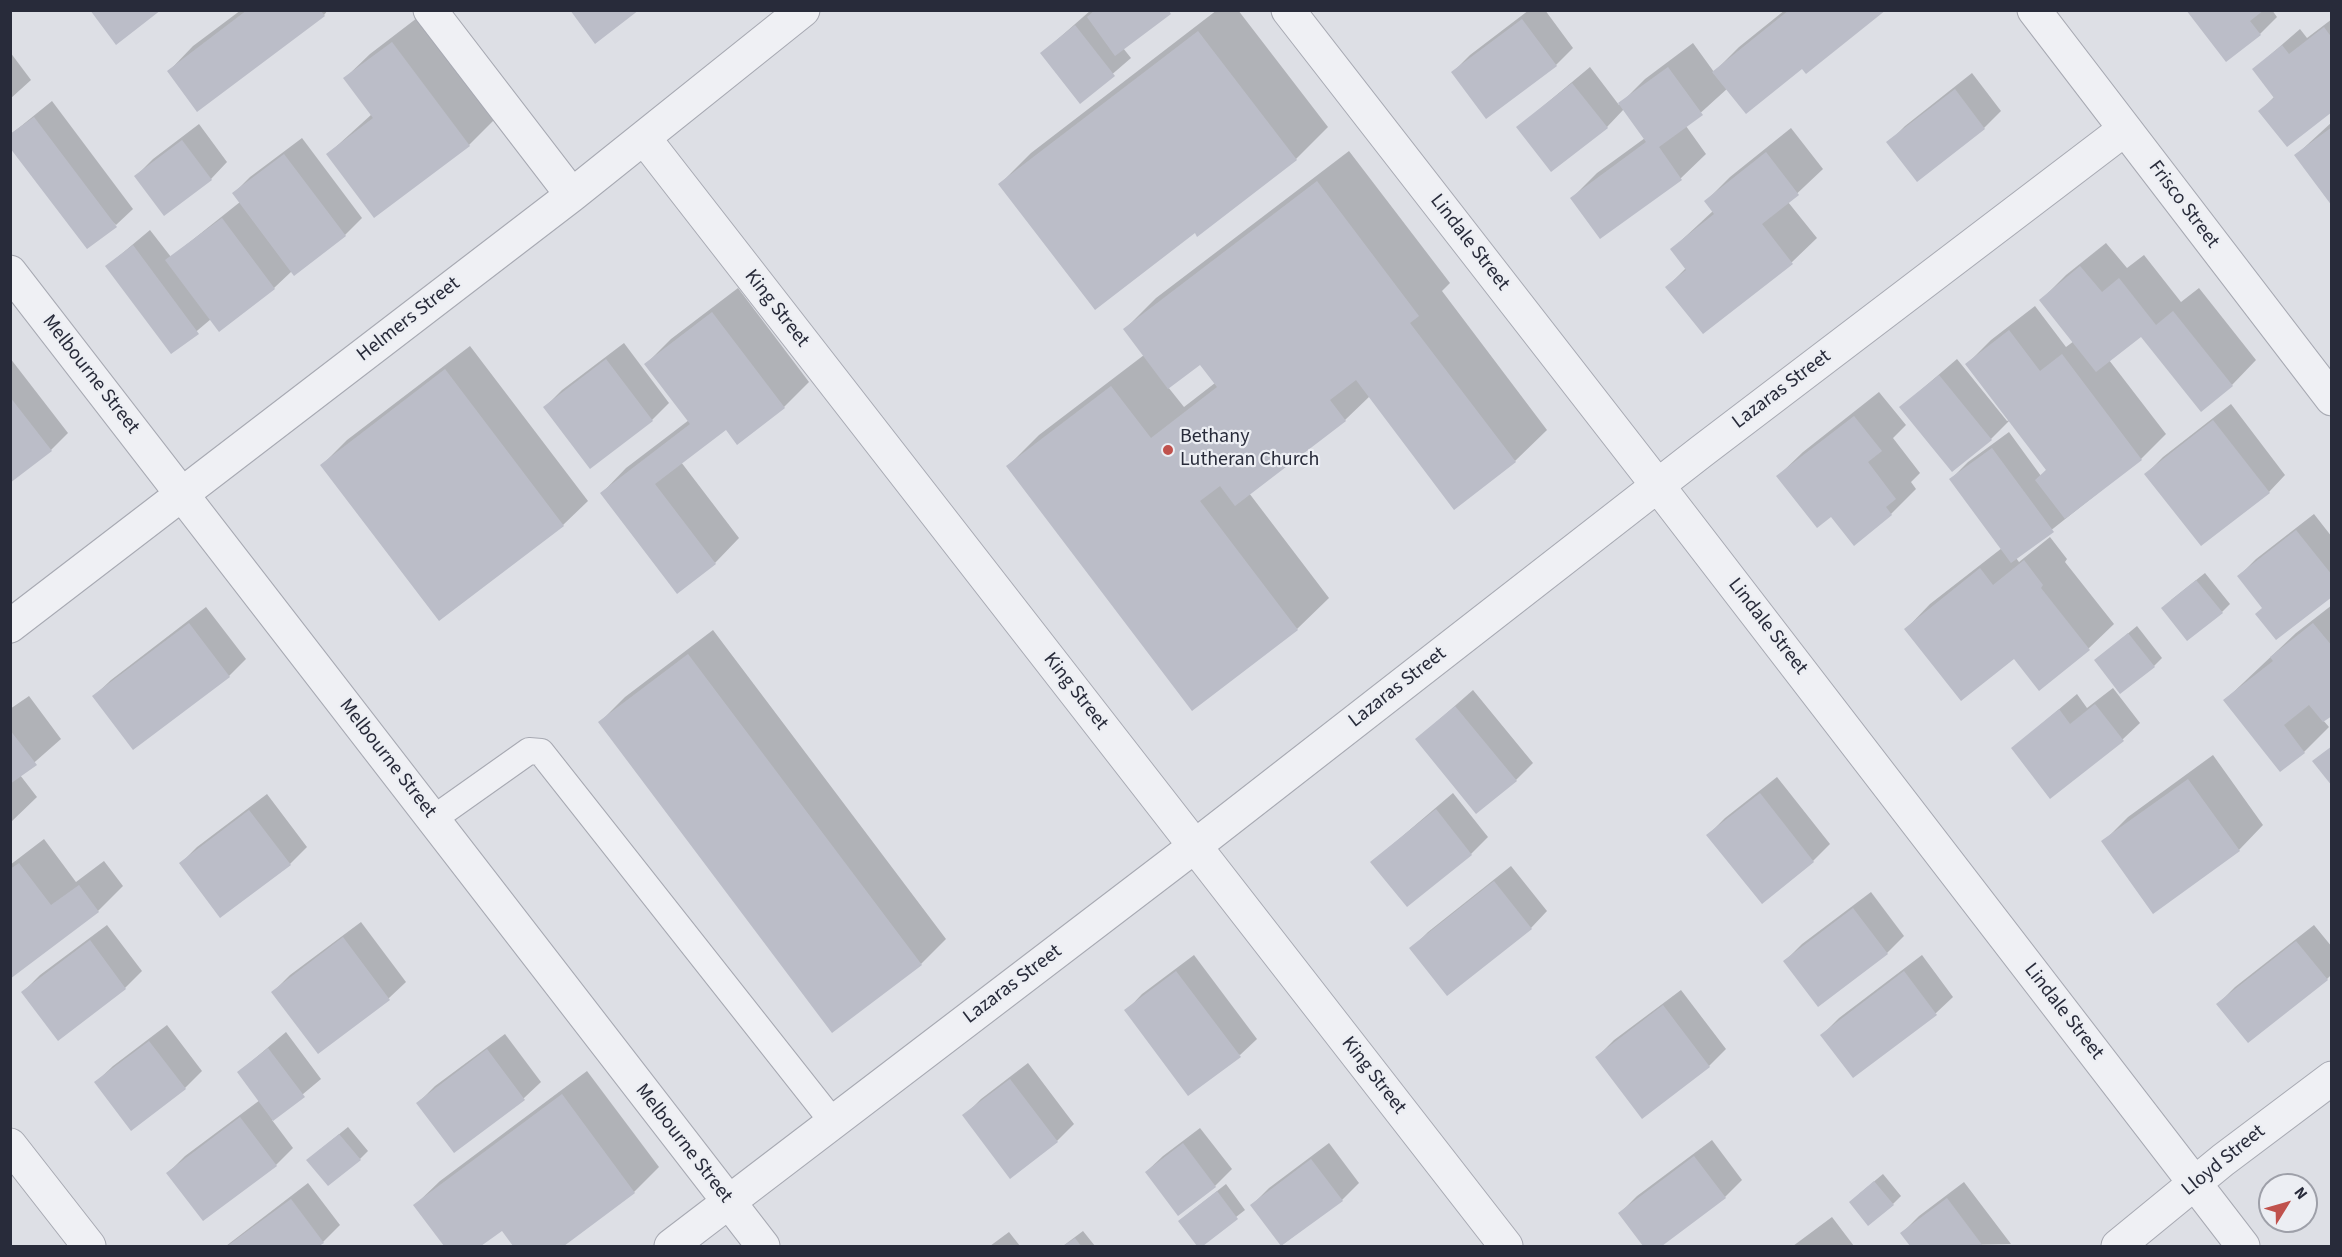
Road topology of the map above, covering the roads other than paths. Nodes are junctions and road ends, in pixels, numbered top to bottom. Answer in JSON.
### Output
{"nodes":[{"id":1,"x":430,"y":10,"type":"edge"},
{"id":2,"x":803,"y":10,"type":"edge"},
{"id":3,"x":1288,"y":10,"type":"edge"},
{"id":4,"x":2034,"y":10,"type":"edge"},
{"id":5,"x":2125,"y":129,"type":"junction"},
{"id":6,"x":644,"y":138,"type":"junction"},
{"id":7,"x":572,"y":195,"type":"junction"},
{"id":8,"x":10,"y":272,"type":"edge"},
{"id":9,"x":2331,"y":399,"type":"edge"},
{"id":10,"x":1658,"y":486,"type":"junction"},
{"id":11,"x":183,"y":494,"type":"junction"},
{"id":12,"x":10,"y":626,"type":"edge"},
{"id":13,"x":433,"y":819,"type":"junction"},
{"id":14,"x":1195,"y":846,"type":"junction"},
{"id":15,"x":2331,"y":1078,"type":"edge"},
{"id":16,"x":832,"y":1122,"type":"junction"},
{"id":17,"x":10,"y":1145,"type":"edge"},
{"id":18,"x":2195,"y":1183,"type":"junction"},
{"id":19,"x":728,"y":1202,"type":"junction"},
{"id":20,"x":88,"y":1246,"type":"edge"},
{"id":21,"x":671,"y":1246,"type":"edge"},
{"id":22,"x":763,"y":1246,"type":"edge"},
{"id":23,"x":1506,"y":1246,"type":"edge"},
{"id":24,"x":2118,"y":1246,"type":"edge"},
{"id":25,"x":2243,"y":1246,"type":"edge"}],
"edges":[{"from":1,"to":7,"type":"street"},
{"from":2,"to":6,"type":"street","name":"Helmers Street"},
{"from":3,"to":10,"type":"street","name":"Lindale Street"},
{"from":4,"to":5,"type":"street","name":"Frisco Street"},
{"from":5,"to":9,"type":"street","name":"Frisco Street"},
{"from":5,"to":10,"type":"street","name":"Lazaras Street"},
{"from":6,"to":7,"type":"street","name":"Helmers Street"},
{"from":6,"to":14,"type":"street","name":"King Street"},
{"from":7,"to":11,"type":"street","name":"Helmers Street"},
{"from":8,"to":11,"type":"street","name":"Melbourne Street"},
{"from":10,"to":14,"type":"street","name":"Lazaras Street"},
{"from":10,"to":18,"type":"street","name":"Lindale Street"},
{"from":11,"to":12,"type":"street","name":"Helmers Street"},
{"from":11,"to":13,"type":"street","name":"Melbourne Street"},
{"from":13,"to":16,"type":"lane"},
{"from":13,"to":19,"type":"street","name":"Melbourne Street"},
{"from":14,"to":16,"type":"street","name":"Lazaras Street"},
{"from":14,"to":23,"type":"street","name":"King Street"},
{"from":15,"to":18,"type":"street","name":"Lloyd Street"},
{"from":16,"to":19,"type":"street","name":"Lazaras Street"},
{"from":17,"to":20,"type":"street"},
{"from":18,"to":24,"type":"street","name":"Lloyd Street"},
{"from":18,"to":25,"type":"street","name":"Lindale Street"},
{"from":19,"to":21,"type":"street","name":"Lazaras Street"},
{"from":19,"to":22,"type":"street","name":"Melbourne Street"}]}
